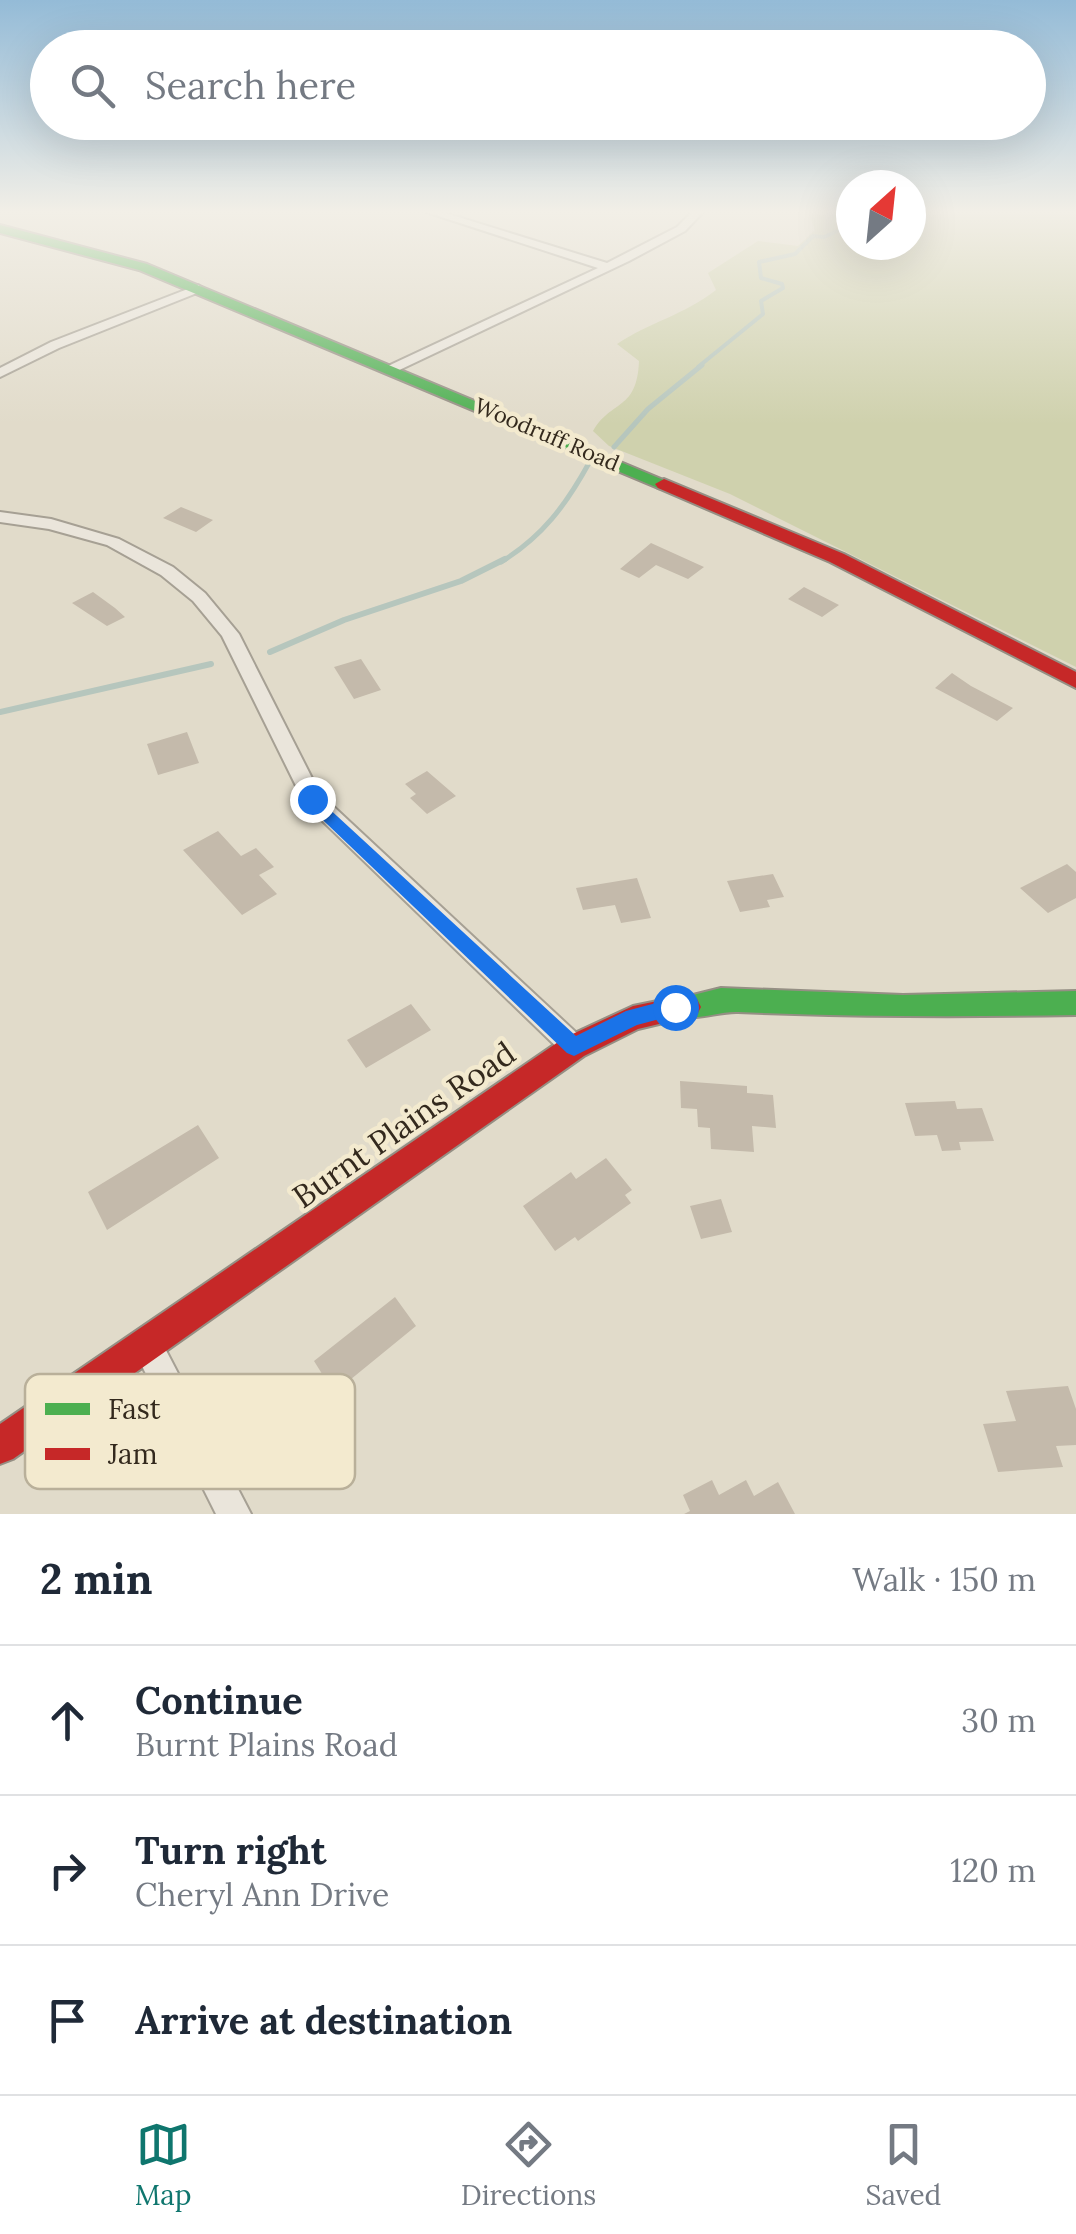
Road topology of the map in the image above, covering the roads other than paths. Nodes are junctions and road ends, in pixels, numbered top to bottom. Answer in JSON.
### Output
{"nodes":[{"id":1,"x":181,"y":283,"type":"edge"},
{"id":2,"x":575,"y":283,"type":"edge"},
{"id":3,"x":198,"y":289,"type":"junction"},
{"id":4,"x":393,"y":369,"type":"junction"},
{"id":5,"x":0,"y":373,"type":"edge"},
{"id":6,"x":0,"y":517,"type":"edge"},
{"id":7,"x":1076,"y":681,"type":"edge"},
{"id":8,"x":1076,"y":1002,"type":"edge"},
{"id":9,"x":574,"y":1047,"type":"junction"},
{"id":10,"x":146,"y":1344,"type":"junction"},
{"id":11,"x":103,"y":1374,"type":"edge"},
{"id":12,"x":162,"y":1374,"type":"edge"},
{"id":13,"x":25,"y":1429,"type":"edge"},
{"id":14,"x":0,"y":1446,"type":"edge"},
{"id":15,"x":221,"y":1489,"type":"edge"},
{"id":16,"x":234,"y":1514,"type":"edge"}],
"edges":[{"from":1,"to":3,"type":"street","name":"Woodruff Road"},
{"from":2,"to":4,"type":"street"},
{"from":3,"to":4,"type":"street","name":"Woodruff Road"},
{"from":3,"to":5,"type":"street"},
{"from":4,"to":7,"type":"street","name":"Woodruff Road"},
{"from":6,"to":9,"type":"street"},
{"from":8,"to":9,"type":"street","name":"Burnt Plains Road"},
{"from":9,"to":10,"type":"street","name":"Burnt Plains Road"},
{"from":10,"to":11,"type":"street","name":"Burnt Plains Road"},
{"from":10,"to":12,"type":"street"},
{"from":13,"to":14,"type":"street","name":"Burnt Plains Road"},
{"from":15,"to":16,"type":"street"}]}
